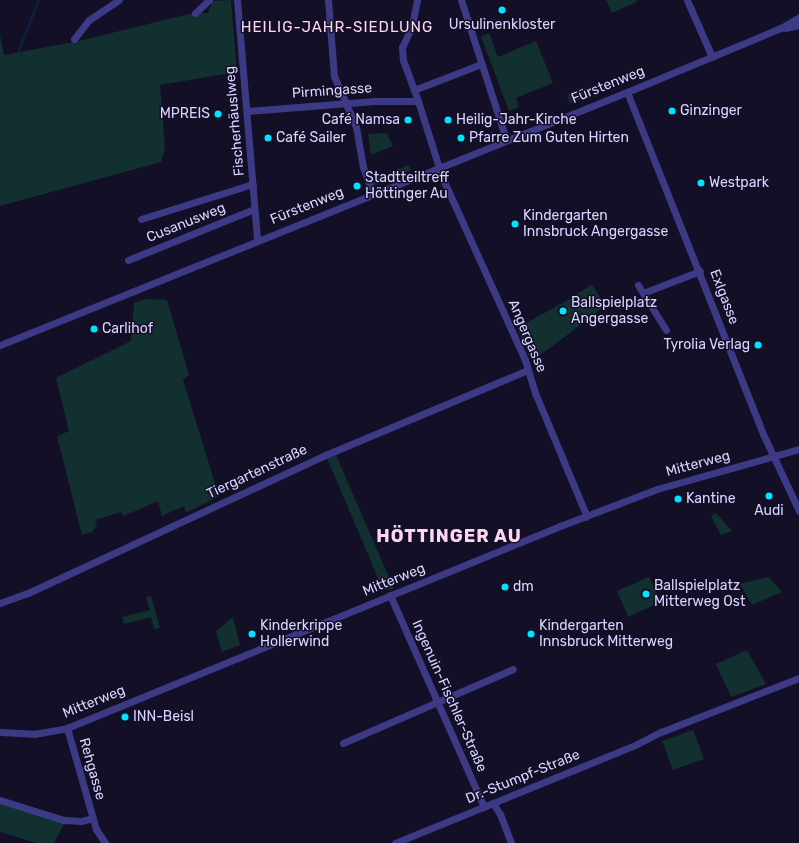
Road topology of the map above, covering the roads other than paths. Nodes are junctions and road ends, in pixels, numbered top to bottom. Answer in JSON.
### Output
{"nodes":[{"id":1,"x":119,"y":0,"type":"edge"},
{"id":2,"x":209,"y":0,"type":"edge"},
{"id":3,"x":237,"y":0,"type":"edge"},
{"id":4,"x":328,"y":0,"type":"edge"},
{"id":5,"x":417,"y":0,"type":"edge"},
{"id":6,"x":461,"y":0,"type":"edge"},
{"id":7,"x":687,"y":0,"type":"edge"},
{"id":8,"x":195,"y":13,"type":"dead end"},
{"id":9,"x":799,"y":17,"type":"edge"},
{"id":10,"x":799,"y":25,"type":"edge"},
{"id":11,"x":781,"y":28,"type":"junction"},
{"id":12,"x":74,"y":39,"type":"dead end"},
{"id":13,"x":712,"y":57,"type":"junction"},
{"id":14,"x":481,"y":64,"type":"junction"},
{"id":15,"x":414,"y":90,"type":"junction"},
{"id":16,"x":627,"y":92,"type":"junction"},
{"id":17,"x":418,"y":101,"type":"junction"},
{"id":18,"x":344,"y":103,"type":"junction"},
{"id":19,"x":247,"y":111,"type":"junction"},
{"id":20,"x":506,"y":139,"type":"junction"},
{"id":21,"x":438,"y":167,"type":"junction"},
{"id":22,"x":253,"y":184,"type":"junction"},
{"id":23,"x":373,"y":194,"type":"junction"},
{"id":24,"x":254,"y":209,"type":"junction"},
{"id":25,"x":141,"y":219,"type":"dead end"},
{"id":26,"x":257,"y":240,"type":"junction"},
{"id":27,"x":128,"y":260,"type":"dead end"},
{"id":28,"x":700,"y":271,"type":"junction"},
{"id":29,"x":638,"y":285,"type":"dead end"},
{"id":30,"x":643,"y":293,"type":"junction"},
{"id":31,"x":666,"y":330,"type":"dead end"},
{"id":32,"x":0,"y":346,"type":"edge"},
{"id":33,"x":528,"y":370,"type":"junction"},
{"id":34,"x":799,"y":449,"type":"edge"},
{"id":35,"x":774,"y":456,"type":"junction"},
{"id":36,"x":799,"y":511,"type":"edge"},
{"id":37,"x":584,"y":517,"type":"junction"},
{"id":38,"x":390,"y":595,"type":"junction"},
{"id":39,"x":0,"y":603,"type":"edge"},
{"id":40,"x":513,"y":669,"type":"dead end"},
{"id":41,"x":799,"y":678,"type":"edge"},
{"id":42,"x":437,"y":701,"type":"junction"},
{"id":43,"x":67,"y":728,"type":"junction"},
{"id":44,"x":0,"y":732,"type":"edge"},
{"id":45,"x":343,"y":743,"type":"dead end"},
{"id":46,"x":0,"y":800,"type":"edge"},
{"id":47,"x":493,"y":803,"type":"junction"},
{"id":48,"x":484,"y":806,"type":"junction"},
{"id":49,"x":93,"y":818,"type":"junction"},
{"id":50,"x":105,"y":843,"type":"edge"},
{"id":51,"x":395,"y":843,"type":"edge"},
{"id":52,"x":511,"y":843,"type":"edge"}],
"edges":[{"from":1,"to":12,"type":"street"},
{"from":2,"to":8,"type":"street"},
{"from":3,"to":19,"type":"street","name":"Fischerhäuslweg"},
{"from":4,"to":18,"type":"street"},
{"from":5,"to":15,"type":"street","name":"Angergasse"},
{"from":6,"to":14,"type":"street"},
{"from":7,"to":13,"type":"street"},
{"from":9,"to":11,"type":"street","name":"Fürstenweg"},
{"from":10,"to":11,"type":"street","name":"Fürstenweg"},
{"from":11,"to":13,"type":"street","name":"Fürstenweg"},
{"from":13,"to":16,"type":"street","name":"Fürstenweg"},
{"from":14,"to":15,"type":"street"},
{"from":14,"to":20,"type":"street"},
{"from":15,"to":17,"type":"street","name":"Angergasse"},
{"from":16,"to":20,"type":"street","name":"Fürstenweg"},
{"from":16,"to":28,"type":"street","name":"Exlgasse"},
{"from":17,"to":18,"type":"street","name":"Pirmingasse"},
{"from":17,"to":21,"type":"street","name":"Angergasse"},
{"from":18,"to":19,"type":"street","name":"Pirmingasse"},
{"from":18,"to":23,"type":"street"},
{"from":19,"to":22,"type":"street","name":"Fischerhäuslweg"},
{"from":20,"to":21,"type":"street","name":"Fürstenweg"},
{"from":21,"to":23,"type":"street","name":"Fürstenweg"},
{"from":21,"to":33,"type":"street","name":"Angergasse"},
{"from":22,"to":24,"type":"street","name":"Fischerhäuslweg"},
{"from":22,"to":25,"type":"street"},
{"from":23,"to":26,"type":"street","name":"Fürstenweg"},
{"from":24,"to":26,"type":"street","name":"Fischerhäuslweg"},
{"from":24,"to":27,"type":"street","name":"Cusanusweg"},
{"from":26,"to":32,"type":"street","name":"Fürstenweg"},
{"from":28,"to":30,"type":"street"},
{"from":28,"to":35,"type":"street","name":"Exlgasse"},
{"from":29,"to":30,"type":"street"},
{"from":30,"to":31,"type":"street"},
{"from":33,"to":37,"type":"street","name":"Angergasse"},
{"from":33,"to":39,"type":"street","name":"Tiergartenstraße"},
{"from":34,"to":35,"type":"street","name":"Mitterweg"},
{"from":35,"to":36,"type":"street","name":"Exlgasse"},
{"from":35,"to":37,"type":"street","name":"Mitterweg"},
{"from":37,"to":38,"type":"street","name":"Mitterweg"},
{"from":38,"to":42,"type":"street","name":"Ingenuin-Fischler-Straße"},
{"from":38,"to":43,"type":"street","name":"Mitterweg"},
{"from":40,"to":42,"type":"street"},
{"from":41,"to":47,"type":"street","name":"Dr.-Stumpf-Straße"},
{"from":42,"to":45,"type":"street"},
{"from":42,"to":48,"type":"street","name":"Ingenuin-Fischler-Straße"},
{"from":43,"to":44,"type":"street","name":"Mitterweg"},
{"from":43,"to":49,"type":"street","name":"Rehgasse"},
{"from":46,"to":49,"type":"street"},
{"from":47,"to":48,"type":"street","name":"Dr.-Stumpf-Straße"},
{"from":47,"to":52,"type":"street"},
{"from":48,"to":51,"type":"street","name":"Dr.-Stumpf-Straße"},
{"from":49,"to":50,"type":"street"}]}
